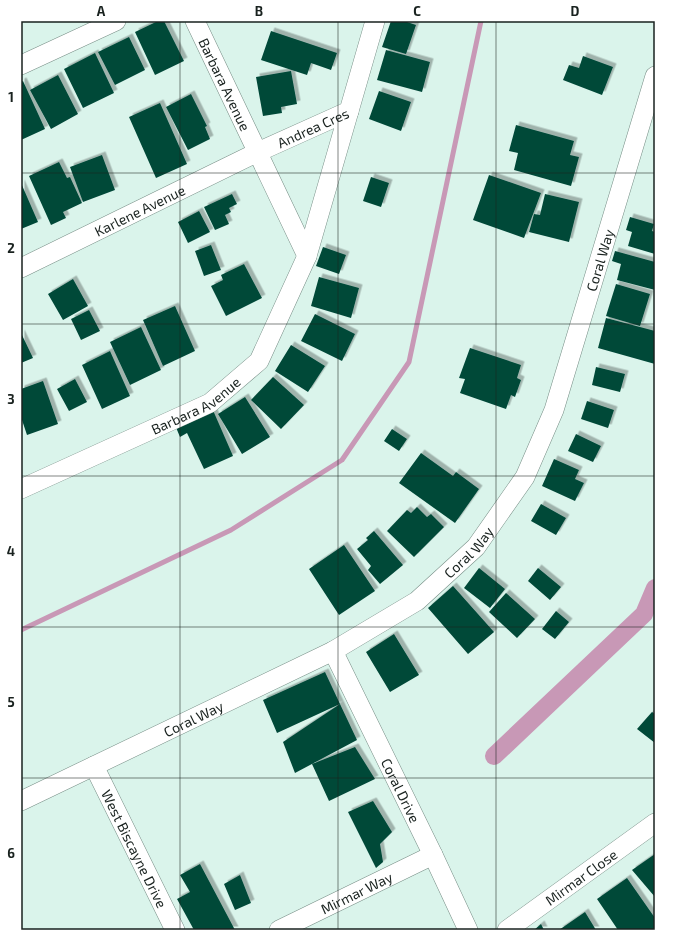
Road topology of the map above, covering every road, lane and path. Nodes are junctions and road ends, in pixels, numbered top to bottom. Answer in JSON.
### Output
{"nodes":[{"id":1,"x":116,"y":21,"type":"edge"},
{"id":2,"x":195,"y":21,"type":"edge"},
{"id":3,"x":375,"y":21,"type":"edge"},
{"id":4,"x":21,"y":65,"type":"edge"},
{"id":5,"x":655,"y":76,"type":"edge"},
{"id":6,"x":349,"y":111,"type":"junction"},
{"id":7,"x":258,"y":152,"type":"junction"},
{"id":8,"x":308,"y":256,"type":"junction"},
{"id":9,"x":21,"y":268,"type":"edge"},
{"id":10,"x":21,"y":489,"type":"edge"},
{"id":11,"x":333,"y":651,"type":"junction"},
{"id":12,"x":94,"y":766,"type":"junction"},
{"id":13,"x":21,"y":802,"type":"edge"},
{"id":14,"x":655,"y":823,"type":"edge"},
{"id":15,"x":432,"y":855,"type":"junction"},
{"id":16,"x":175,"y":930,"type":"edge"},
{"id":17,"x":279,"y":930,"type":"edge"},
{"id":18,"x":468,"y":930,"type":"edge"},
{"id":19,"x":507,"y":930,"type":"edge"}],
"edges":[{"from":1,"to":4,"type":"street"},
{"from":2,"to":7,"type":"street","name":"Barbara Avenue"},
{"from":3,"to":6,"type":"street","name":"Andrea Cres"},
{"from":5,"to":11,"type":"street","name":"Coral Way"},
{"from":6,"to":7,"type":"street","name":"Andrea Cres"},
{"from":6,"to":8,"type":"street","name":"Barbara Avenue"},
{"from":7,"to":8,"type":"street","name":"Barbara Avenue"},
{"from":7,"to":9,"type":"street","name":"Karlene Avenue"},
{"from":8,"to":10,"type":"street","name":"Barbara Avenue"},
{"from":11,"to":12,"type":"street","name":"Coral Way"},
{"from":11,"to":15,"type":"street","name":"Coral Drive"},
{"from":12,"to":13,"type":"street","name":"Coral Way"},
{"from":12,"to":16,"type":"street","name":"West Biscayne Drive"},
{"from":14,"to":19,"type":"street","name":"Mirmar Close"},
{"from":15,"to":17,"type":"street","name":"Mirmar Way"},
{"from":15,"to":18,"type":"street","name":"Coral Drive"}]}
